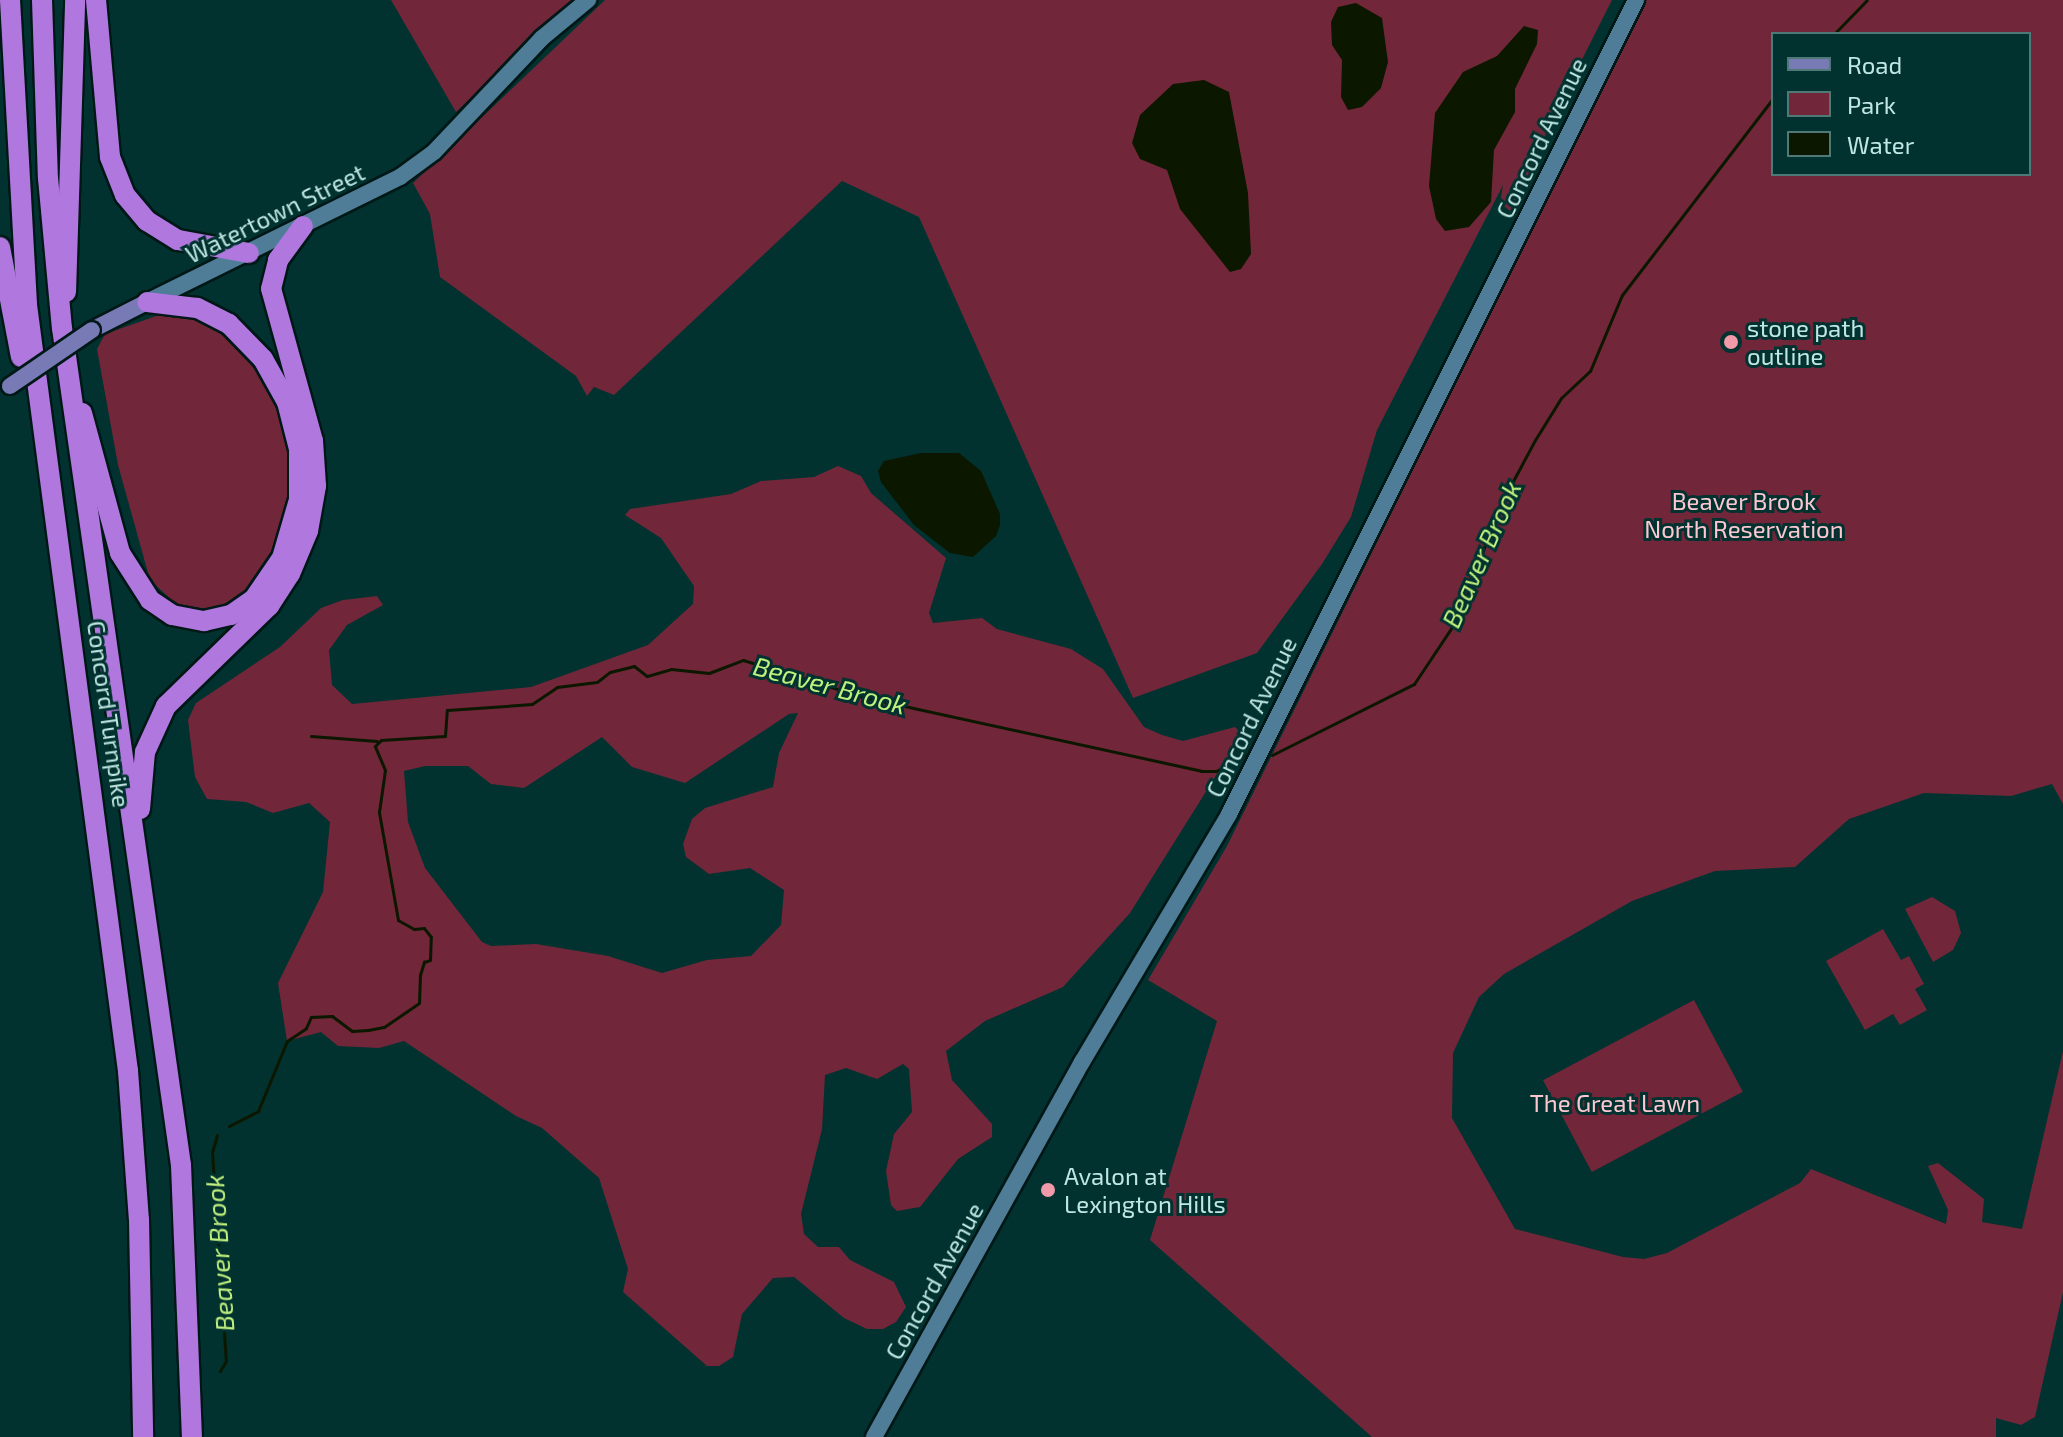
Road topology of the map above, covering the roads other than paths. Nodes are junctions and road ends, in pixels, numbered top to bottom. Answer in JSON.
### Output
{"nodes":[{"id":1,"x":10,"y":0,"type":"edge"},
{"id":2,"x":42,"y":0,"type":"edge"},
{"id":3,"x":75,"y":0,"type":"edge"},
{"id":4,"x":96,"y":0,"type":"edge"},
{"id":5,"x":588,"y":0,"type":"edge"},
{"id":6,"x":1636,"y":0,"type":"edge"},
{"id":7,"x":303,"y":226,"type":"junction"},
{"id":8,"x":0,"y":247,"type":"edge"},
{"id":9,"x":249,"y":253,"type":"junction"},
{"id":10,"x":147,"y":302,"type":"junction"},
{"id":11,"x":62,"y":328,"type":"junction"},
{"id":12,"x":68,"y":377,"type":"junction"},
{"id":13,"x":5,"y":390,"type":"edge"},
{"id":14,"x":43,"y":432,"type":"junction"},
{"id":15,"x":137,"y":857,"type":"junction"},
{"id":16,"x":143,"y":1437,"type":"edge"},
{"id":17,"x":192,"y":1437,"type":"edge"},
{"id":18,"x":874,"y":1437,"type":"edge"}],
"edges":[{"from":1,"to":14,"type":"highway","name":"Concord Turnpike"},
{"from":2,"to":11,"type":"highway"},
{"from":3,"to":11,"type":"highway"},
{"from":4,"to":9,"type":"highway"},
{"from":5,"to":7,"type":"main road","name":"Watertown Street"},
{"from":6,"to":18,"type":"main road","name":"Concord Avenue"},
{"from":7,"to":9,"type":"main road","name":"Watertown Street"},
{"from":7,"to":15,"type":"highway"},
{"from":8,"to":14,"type":"highway"},
{"from":9,"to":10,"type":"main road","name":"Watertown Street"},
{"from":10,"to":12,"type":"highway"},
{"from":10,"to":13,"type":"main road","name":"Watertown Street","bridge":true},
{"from":11,"to":12,"type":"highway"},
{"from":12,"to":15,"type":"highway","name":"Concord Turnpike"},
{"from":14,"to":16,"type":"highway","name":"Concord Turnpike"},
{"from":15,"to":17,"type":"highway","name":"Concord Turnpike"}]}
